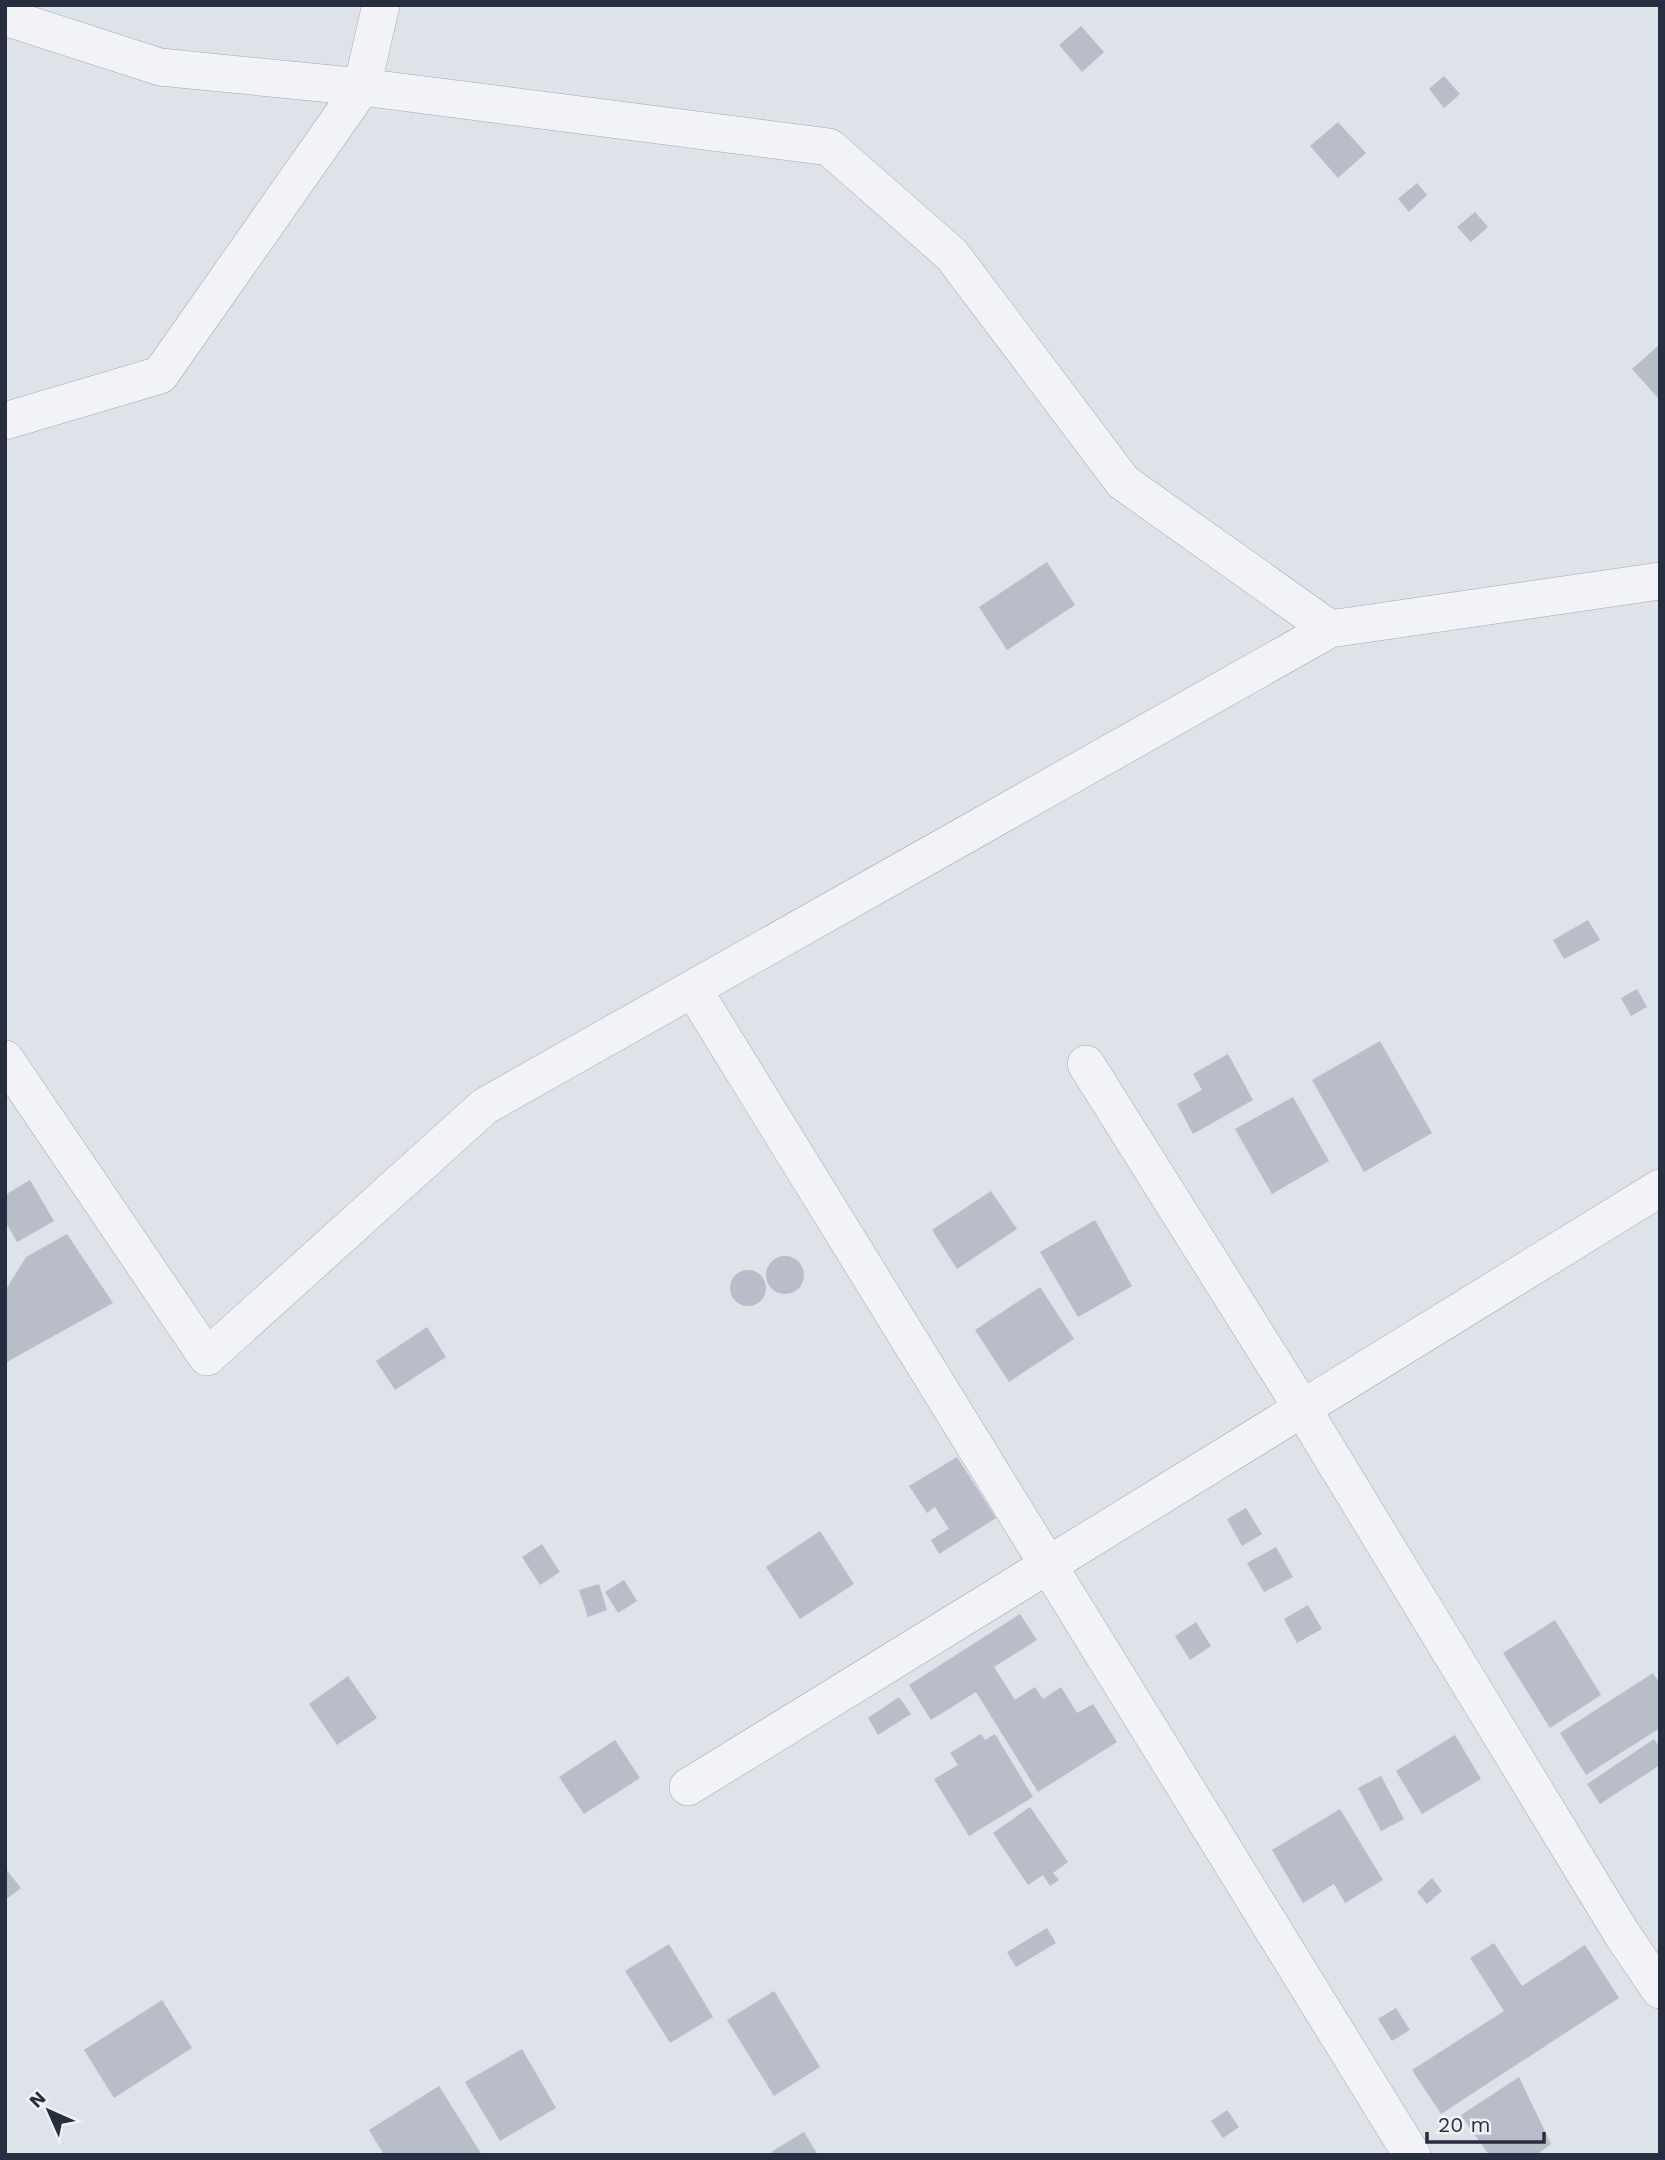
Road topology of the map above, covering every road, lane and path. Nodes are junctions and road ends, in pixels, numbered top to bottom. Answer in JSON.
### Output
{"nodes":[{"id":1,"x":381,"y":5,"type":"edge"},
{"id":2,"x":5,"y":17,"type":"edge"},
{"id":3,"x":362,"y":88,"type":"junction"},
{"id":4,"x":5,"y":421,"type":"edge"},
{"id":5,"x":1660,"y":581,"type":"edge"},
{"id":6,"x":1329,"y":629,"type":"junction"},
{"id":7,"x":693,"y":989,"type":"junction"},
{"id":8,"x":5,"y":1059,"type":"edge"},
{"id":9,"x":1086,"y":1063,"type":"dead end"},
{"id":10,"x":1660,"y":1188,"type":"edge"},
{"id":11,"x":1302,"y":1408,"type":"junction"},
{"id":12,"x":1048,"y":1565,"type":"junction"},
{"id":13,"x":688,"y":1787,"type":"dead end"},
{"id":14,"x":1660,"y":1990,"type":"edge"},
{"id":15,"x":1412,"y":2155,"type":"edge"}],
"edges":[{"from":1,"to":3,"type":"street"},
{"from":2,"to":3,"type":"street"},
{"from":3,"to":4,"type":"street"},
{"from":3,"to":6,"type":"street"},
{"from":5,"to":6,"type":"street"},
{"from":6,"to":7,"type":"street"},
{"from":7,"to":8,"type":"street"},
{"from":7,"to":12,"type":"street"},
{"from":9,"to":11,"type":"street"},
{"from":10,"to":11,"type":"street"},
{"from":11,"to":12,"type":"street"},
{"from":11,"to":14,"type":"street"},
{"from":12,"to":13,"type":"street"},
{"from":12,"to":15,"type":"street"}]}
